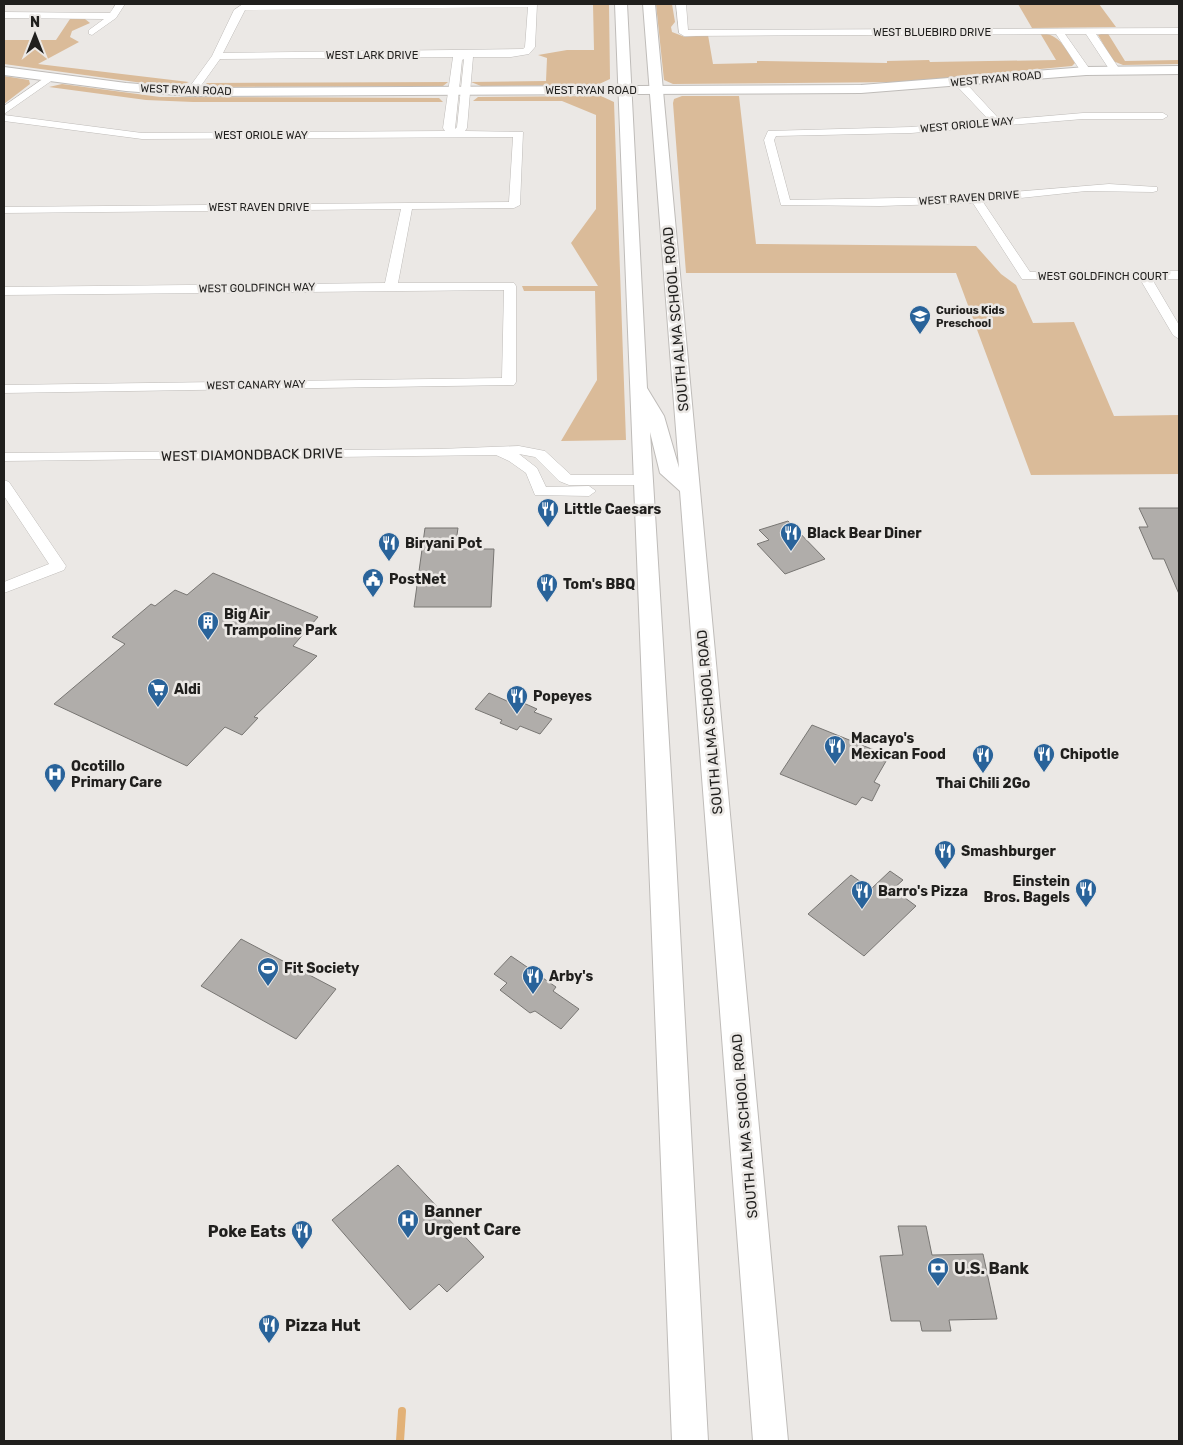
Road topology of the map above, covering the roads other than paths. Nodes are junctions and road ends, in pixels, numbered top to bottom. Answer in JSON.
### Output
{"nodes":[{"id":1,"x":120,"y":4,"type":"edge"},
{"id":2,"x":533,"y":4,"type":"edge"},
{"id":3,"x":621,"y":4,"type":"edge"},
{"id":4,"x":649,"y":4,"type":"edge"},
{"id":5,"x":681,"y":4,"type":"edge"},
{"id":6,"x":304,"y":5,"type":"edge"},
{"id":7,"x":4,"y":15,"type":"edge"},
{"id":8,"x":113,"y":16,"type":"junction"},
{"id":9,"x":1058,"y":31,"type":"junction"},
{"id":10,"x":1090,"y":31,"type":"junction"},
{"id":11,"x":1179,"y":31,"type":"edge"},
{"id":12,"x":92,"y":32,"type":"dead end"},
{"id":13,"x":1097,"y":42,"type":"junction"},
{"id":14,"x":1066,"y":43,"type":"junction"},
{"id":15,"x":464,"y":54,"type":"junction"},
{"id":16,"x":217,"y":56,"type":"junction"},
{"id":17,"x":1115,"y":70,"type":"junction"},
{"id":18,"x":1179,"y":70,"type":"edge"},
{"id":19,"x":4,"y":71,"type":"edge"},
{"id":20,"x":1086,"y":71,"type":"junction"},
{"id":21,"x":50,"y":77,"type":"junction"},
{"id":22,"x":959,"y":82,"type":"junction"},
{"id":23,"x":624,"y":90,"type":"junction"},
{"id":24,"x":656,"y":90,"type":"junction"},
{"id":25,"x":452,"y":91,"type":"junction"},
{"id":26,"x":467,"y":91,"type":"junction"},
{"id":27,"x":191,"y":92,"type":"junction"},
{"id":28,"x":4,"y":111,"type":"edge"},
{"id":29,"x":1163,"y":116,"type":"dead end"},
{"id":30,"x":4,"y":118,"type":"edge"},
{"id":31,"x":997,"y":123,"type":"junction"},
{"id":32,"x":455,"y":134,"type":"junction"},
{"id":33,"x":1153,"y":189,"type":"dead end"},
{"id":34,"x":976,"y":199,"type":"junction"},
{"id":35,"x":785,"y":203,"type":"joint"},
{"id":36,"x":514,"y":205,"type":"joint"},
{"id":37,"x":407,"y":206,"type":"junction"},
{"id":38,"x":4,"y":210,"type":"edge"},
{"id":39,"x":1144,"y":276,"type":"junction"},
{"id":40,"x":1179,"y":276,"type":"edge"},
{"id":41,"x":391,"y":287,"type":"junction"},
{"id":42,"x":4,"y":291,"type":"edge"},
{"id":43,"x":1179,"y":335,"type":"edge"},
{"id":44,"x":508,"y":382,"type":"joint"},
{"id":45,"x":637,"y":385,"type":"junction"},
{"id":46,"x":4,"y":389,"type":"edge"},
{"id":47,"x":501,"y":452,"type":"junction"},
{"id":48,"x":4,"y":457,"type":"edge"},
{"id":49,"x":4,"y":485,"type":"edge"},
{"id":50,"x":643,"y":485,"type":"junction"},
{"id":51,"x":691,"y":490,"type":"junction"},
{"id":52,"x":4,"y":588,"type":"edge"},
{"id":53,"x":690,"y":1441,"type":"edge"},
{"id":54,"x":771,"y":1441,"type":"edge"}],
"edges":[{"from":1,"to":8,"type":"street"},
{"from":2,"to":6,"type":"street"},
{"from":2,"to":15,"type":"street","name":"WEST LARK DRIVE"},
{"from":3,"to":23,"type":"main road"},
{"from":4,"to":24,"type":"main road","name":"SOUTH ALMA SCHOOL ROAD"},
{"from":5,"to":9,"type":"street","name":"WEST BLUEBIRD DRIVE"},
{"from":6,"to":16,"type":"street"},
{"from":7,"to":8,"type":"street"},
{"from":8,"to":12,"type":"street"},
{"from":9,"to":10,"type":"street","name":"WEST BLUEBIRD DRIVE"},
{"from":9,"to":14,"type":"street"},
{"from":10,"to":11,"type":"street","name":"WEST BLUEBIRD DRIVE"},
{"from":10,"to":13,"type":"street"},
{"from":13,"to":14,"type":"street"},
{"from":13,"to":17,"type":"street"},
{"from":14,"to":20,"type":"street"},
{"from":15,"to":16,"type":"street","name":"WEST LARK DRIVE"},
{"from":15,"to":25,"type":"street"},
{"from":15,"to":26,"type":"street"},
{"from":16,"to":27,"type":"street"},
{"from":17,"to":18,"type":"street","name":"WEST RYAN ROAD"},
{"from":17,"to":20,"type":"street","name":"WEST RYAN ROAD"},
{"from":19,"to":21,"type":"street","name":"WEST RYAN ROAD"},
{"from":20,"to":22,"type":"street","name":"WEST RYAN ROAD"},
{"from":21,"to":27,"type":"street","name":"WEST RYAN ROAD"},
{"from":21,"to":28,"type":"street"},
{"from":22,"to":24,"type":"street","name":"WEST RYAN ROAD"},
{"from":22,"to":31,"type":"street"},
{"from":23,"to":24,"type":"street","name":"WEST RYAN ROAD"},
{"from":23,"to":26,"type":"street","name":"WEST RYAN ROAD"},
{"from":23,"to":45,"type":"main road"},
{"from":24,"to":51,"type":"main road","name":"SOUTH ALMA SCHOOL ROAD"},
{"from":25,"to":26,"type":"street","name":"WEST RYAN ROAD"},
{"from":25,"to":27,"type":"street","name":"WEST RYAN ROAD"},
{"from":25,"to":32,"type":"street"},
{"from":26,"to":32,"type":"street"},
{"from":29,"to":31,"type":"street","name":"WEST ORIOLE WAY"},
{"from":30,"to":32,"type":"street","name":"WEST ORIOLE WAY"},
{"from":31,"to":35,"type":"street","name":"WEST ORIOLE WAY"},
{"from":32,"to":36,"type":"street","name":"WEST ORIOLE WAY"},
{"from":33,"to":34,"type":"street","name":"WEST RAVEN DRIVE"},
{"from":34,"to":35,"type":"street","name":"WEST RAVEN DRIVE"},
{"from":34,"to":39,"type":"street","name":"WEST GOLDFINCH COURT"},
{"from":36,"to":37,"type":"street","name":"WEST RAVEN DRIVE"},
{"from":37,"to":38,"type":"street","name":"WEST RAVEN DRIVE"},
{"from":37,"to":41,"type":"street"},
{"from":39,"to":40,"type":"street","name":"WEST GOLDFINCH COURT"},
{"from":39,"to":43,"type":"street"},
{"from":41,"to":42,"type":"street","name":"WEST GOLDFINCH WAY"},
{"from":41,"to":44,"type":"street","name":"WEST GOLDFINCH WAY"},
{"from":44,"to":46,"type":"street","name":"WEST CANARY WAY"},
{"from":45,"to":50,"type":"main road"},
{"from":45,"to":51,"type":"main road"},
{"from":47,"to":48,"type":"street","name":"WEST DIAMONDBACK DRIVE"},
{"from":47,"to":50,"type":"street","name":"WEST DIAMONDBACK DRIVE"},
{"from":47,"to":50,"type":"street"},
{"from":49,"to":52,"type":"street"},
{"from":50,"to":53,"type":"main road"},
{"from":51,"to":54,"type":"main road","name":"SOUTH ALMA SCHOOL ROAD"}]}
